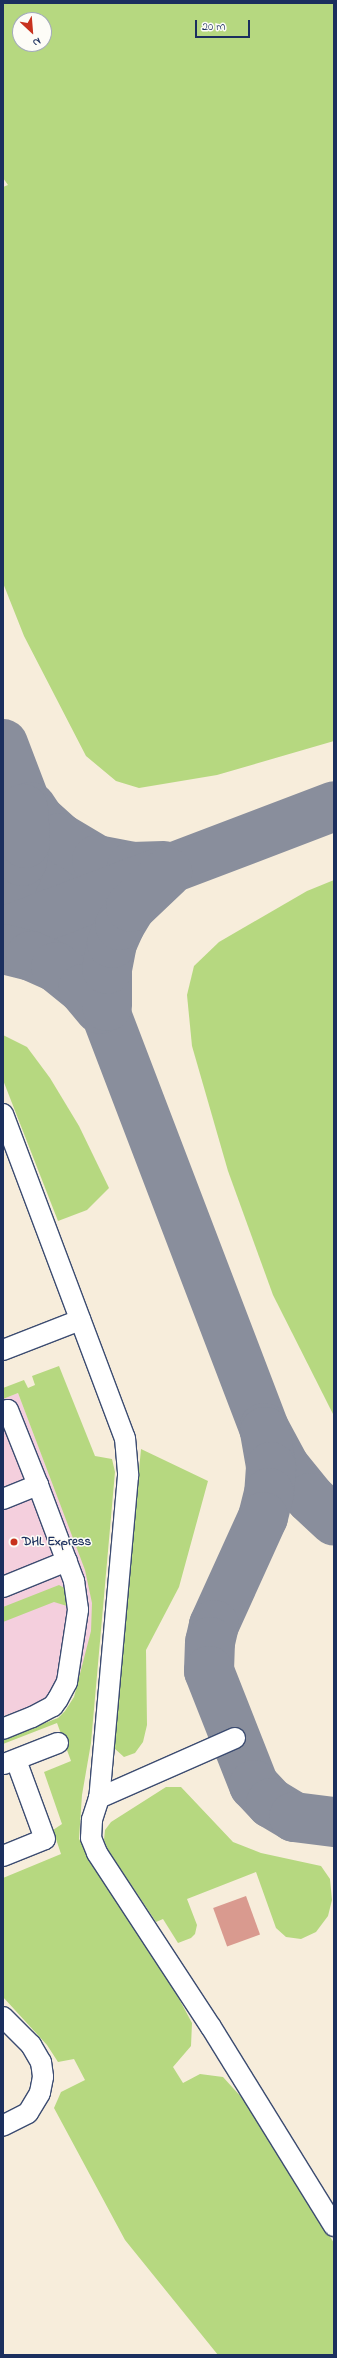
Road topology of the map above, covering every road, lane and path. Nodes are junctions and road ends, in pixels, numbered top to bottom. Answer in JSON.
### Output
{"nodes":[{"id":1,"x":3,"y":1114,"type":"edge"},
{"id":2,"x":80,"y":1320,"type":"junction"},
{"id":3,"x":3,"y":1350,"type":"edge"},
{"id":4,"x":3,"y":1412,"type":"edge"},
{"id":5,"x":38,"y":1485,"type":"junction"},
{"id":6,"x":3,"y":1499,"type":"edge"},
{"id":7,"x":67,"y":1561,"type":"junction"},
{"id":8,"x":3,"y":1587,"type":"edge"},
{"id":9,"x":3,"y":1729,"type":"edge"},
{"id":10,"x":235,"y":1738,"type":"dead end"},
{"id":11,"x":58,"y":1743,"type":"dead end"},
{"id":12,"x":9,"y":1762,"type":"edge"},
{"id":13,"x":99,"y":1798,"type":"junction"},
{"id":14,"x":4,"y":1853,"type":"edge"},
{"id":15,"x":3,"y":2017,"type":"edge"},
{"id":16,"x":3,"y":2126,"type":"edge"},
{"id":17,"x":334,"y":2226,"type":"edge"}],
"edges":[{"from":1,"to":2,"type":"street"},
{"from":2,"to":3,"type":"street"},
{"from":2,"to":13,"type":"street"},
{"from":4,"to":5,"type":"street"},
{"from":5,"to":6,"type":"street"},
{"from":5,"to":7,"type":"street"},
{"from":7,"to":8,"type":"street"},
{"from":7,"to":9,"type":"street"},
{"from":10,"to":13,"type":"street"},
{"from":11,"to":12,"type":"street"},
{"from":12,"to":14,"type":"street"},
{"from":13,"to":17,"type":"street"},
{"from":15,"to":16,"type":"street"}]}
